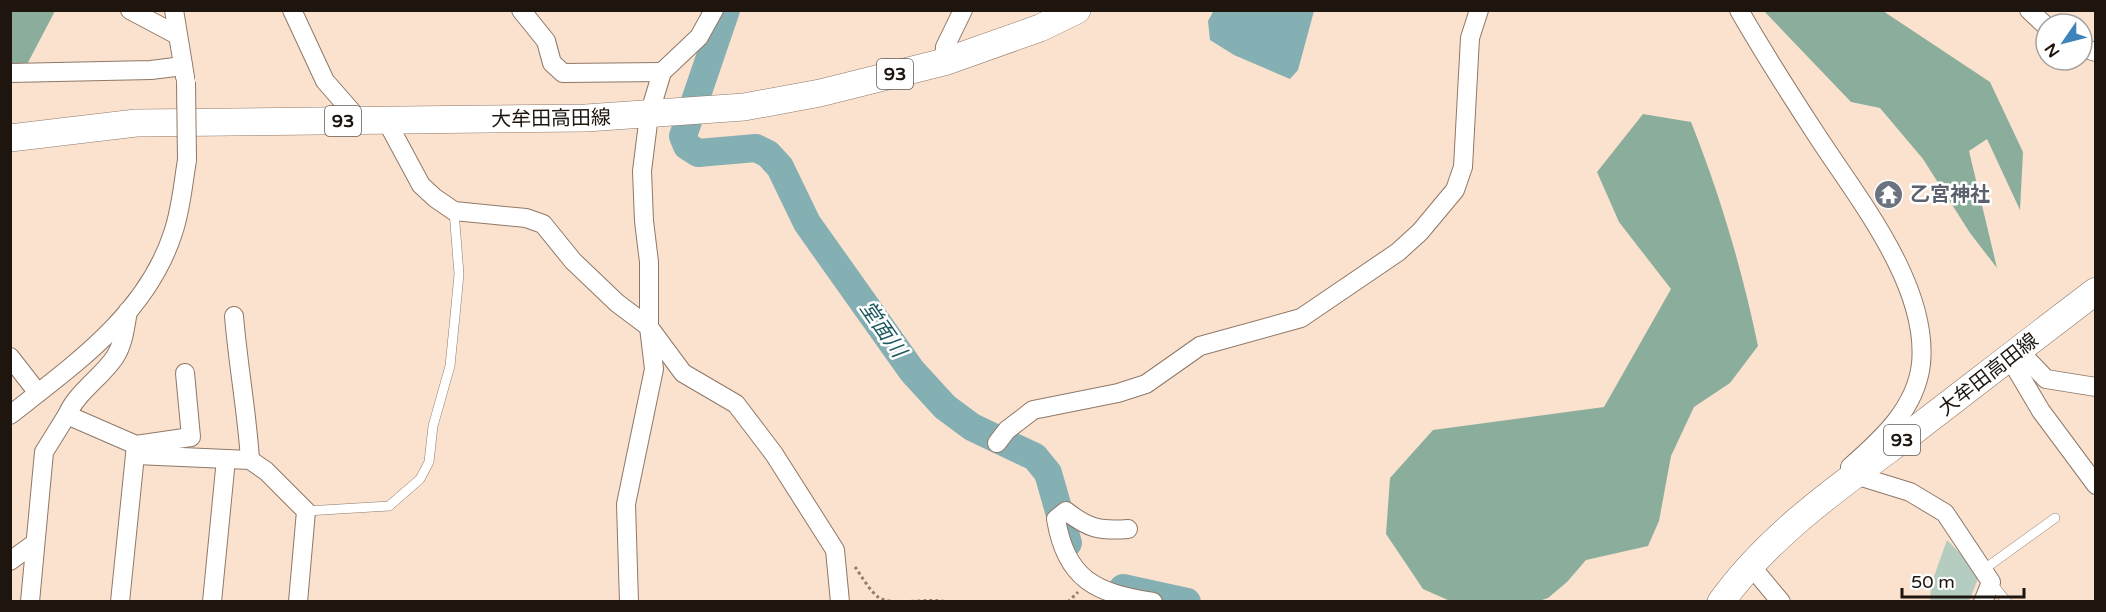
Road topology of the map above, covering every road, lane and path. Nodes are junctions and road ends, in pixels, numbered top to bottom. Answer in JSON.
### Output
{"nodes":[{"id":1,"x":130,"y":10,"type":"edge"},
{"id":2,"x":174,"y":10,"type":"edge"},
{"id":3,"x":292,"y":10,"type":"edge"},
{"id":4,"x":521,"y":10,"type":"edge"},
{"id":5,"x":714,"y":10,"type":"edge"},
{"id":6,"x":963,"y":10,"type":"edge"},
{"id":7,"x":1077,"y":10,"type":"edge"},
{"id":8,"x":1479,"y":10,"type":"edge"},
{"id":9,"x":1739,"y":10,"type":"edge"},
{"id":10,"x":177,"y":35,"type":"junction"},
{"id":11,"x":944,"y":62,"type":"junction"},
{"id":12,"x":662,"y":72,"type":"junction"},
{"id":13,"x":10,"y":73,"type":"edge"},
{"id":14,"x":184,"y":74,"type":"junction"},
{"id":15,"x":649,"y":116,"type":"junction"},
{"id":16,"x":373,"y":121,"type":"junction"},
{"id":17,"x":10,"y":138,"type":"edge"},
{"id":18,"x":454,"y":211,"type":"junction"},
{"id":19,"x":2096,"y":291,"type":"edge"},
{"id":20,"x":128,"y":311,"type":"junction"},
{"id":21,"x":234,"y":316,"type":"dead end"},
{"id":22,"x":649,"y":327,"type":"junction"},
{"id":23,"x":2013,"y":354,"type":"junction"},
{"id":24,"x":10,"y":357,"type":"edge"},
{"id":25,"x":185,"y":373,"type":"dead end"},
{"id":26,"x":2096,"y":387,"type":"edge"},
{"id":27,"x":38,"y":393,"type":"junction"},
{"id":28,"x":10,"y":415,"type":"edge"},
{"id":29,"x":67,"y":415,"type":"junction"},
{"id":30,"x":997,"y":443,"type":"dead end"},
{"id":31,"x":136,"y":450,"type":"junction"},
{"id":32,"x":226,"y":459,"type":"junction"},
{"id":33,"x":250,"y":460,"type":"junction"},
{"id":34,"x":1855,"y":475,"type":"junction"},
{"id":35,"x":2096,"y":485,"type":"edge"},
{"id":36,"x":306,"y":511,"type":"junction"},
{"id":37,"x":2055,"y":518,"type":"dead end"},
{"id":38,"x":1128,"y":529,"type":"dead end"},
{"id":39,"x":35,"y":543,"type":"junction"},
{"id":40,"x":836,"y":550,"type":"junction"},
{"id":41,"x":10,"y":561,"type":"edge"},
{"id":42,"x":1751,"y":566,"type":"junction"},
{"id":43,"x":1987,"y":576,"type":"junction"},
{"id":44,"x":30,"y":602,"type":"edge"},
{"id":45,"x":120,"y":602,"type":"edge"},
{"id":46,"x":212,"y":602,"type":"edge"},
{"id":47,"x":298,"y":602,"type":"edge"},
{"id":48,"x":629,"y":602,"type":"edge"},
{"id":49,"x":840,"y":602,"type":"edge"},
{"id":50,"x":948,"y":602,"type":"edge"},
{"id":51,"x":1153,"y":602,"type":"edge"},
{"id":52,"x":1721,"y":602,"type":"edge"},
{"id":53,"x":1781,"y":602,"type":"edge"},
{"id":54,"x":1983,"y":602,"type":"edge"},
{"id":55,"x":2007,"y":602,"type":"edge"}],
"edges":[{"from":1,"to":10,"type":"street"},
{"from":2,"to":10,"type":"street"},
{"from":3,"to":16,"type":"street"},
{"from":4,"to":12,"type":"street"},
{"from":5,"to":12,"type":"street"},
{"from":6,"to":11,"type":"street"},
{"from":7,"to":11,"type":"main road","name":"大牟田高田線","number":"93"},
{"from":8,"to":30,"type":"street"},
{"from":9,"to":34,"type":"street"},
{"from":10,"to":14,"type":"street"},
{"from":11,"to":15,"type":"main road","name":"大牟田高田線","number":"93"},
{"from":12,"to":15,"type":"street"},
{"from":13,"to":14,"type":"street"},
{"from":14,"to":20,"type":"street","bridge":true},
{"from":15,"to":16,"type":"main road","name":"大牟田高田線","number":"93"},
{"from":15,"to":22,"type":"street"},
{"from":16,"to":17,"type":"main road","name":"大牟田高田線","number":"93"},
{"from":16,"to":18,"type":"street"},
{"from":18,"to":22,"type":"street"},
{"from":18,"to":36,"type":"lane"},
{"from":19,"to":23,"type":"main road","name":"大牟田高田線","number":"93"},
{"from":20,"to":27,"type":"street"},
{"from":20,"to":29,"type":"street"},
{"from":21,"to":33,"type":"street"},
{"from":22,"to":40,"type":"street"},
{"from":22,"to":48,"type":"street"},
{"from":23,"to":26,"type":"street"},
{"from":23,"to":34,"type":"main road","name":"大牟田高田線","number":"93"},
{"from":23,"to":35,"type":"street"},
{"from":24,"to":27,"type":"street"},
{"from":25,"to":31,"type":"street"},
{"from":27,"to":28,"type":"street"},
{"from":29,"to":31,"type":"street"},
{"from":29,"to":39,"type":"street"},
{"from":31,"to":32,"type":"street"},
{"from":31,"to":45,"type":"street"},
{"from":32,"to":33,"type":"street"},
{"from":32,"to":46,"type":"street"},
{"from":33,"to":36,"type":"street"},
{"from":34,"to":42,"type":"main road","name":"大牟田高田線","number":"93"},
{"from":34,"to":43,"type":"street"},
{"from":36,"to":47,"type":"street"},
{"from":37,"to":43,"type":"lane"},
{"from":38,"to":51,"type":"street"},
{"from":39,"to":41,"type":"street"},
{"from":39,"to":44,"type":"street"},
{"from":40,"to":49,"type":"street"},
{"from":40,"to":50,"type":"path"},
{"from":42,"to":52,"type":"main road","name":"大牟田高田線","number":"93"},
{"from":42,"to":53,"type":"street"},
{"from":43,"to":54,"type":"street"},
{"from":43,"to":55,"type":"lane"}]}
